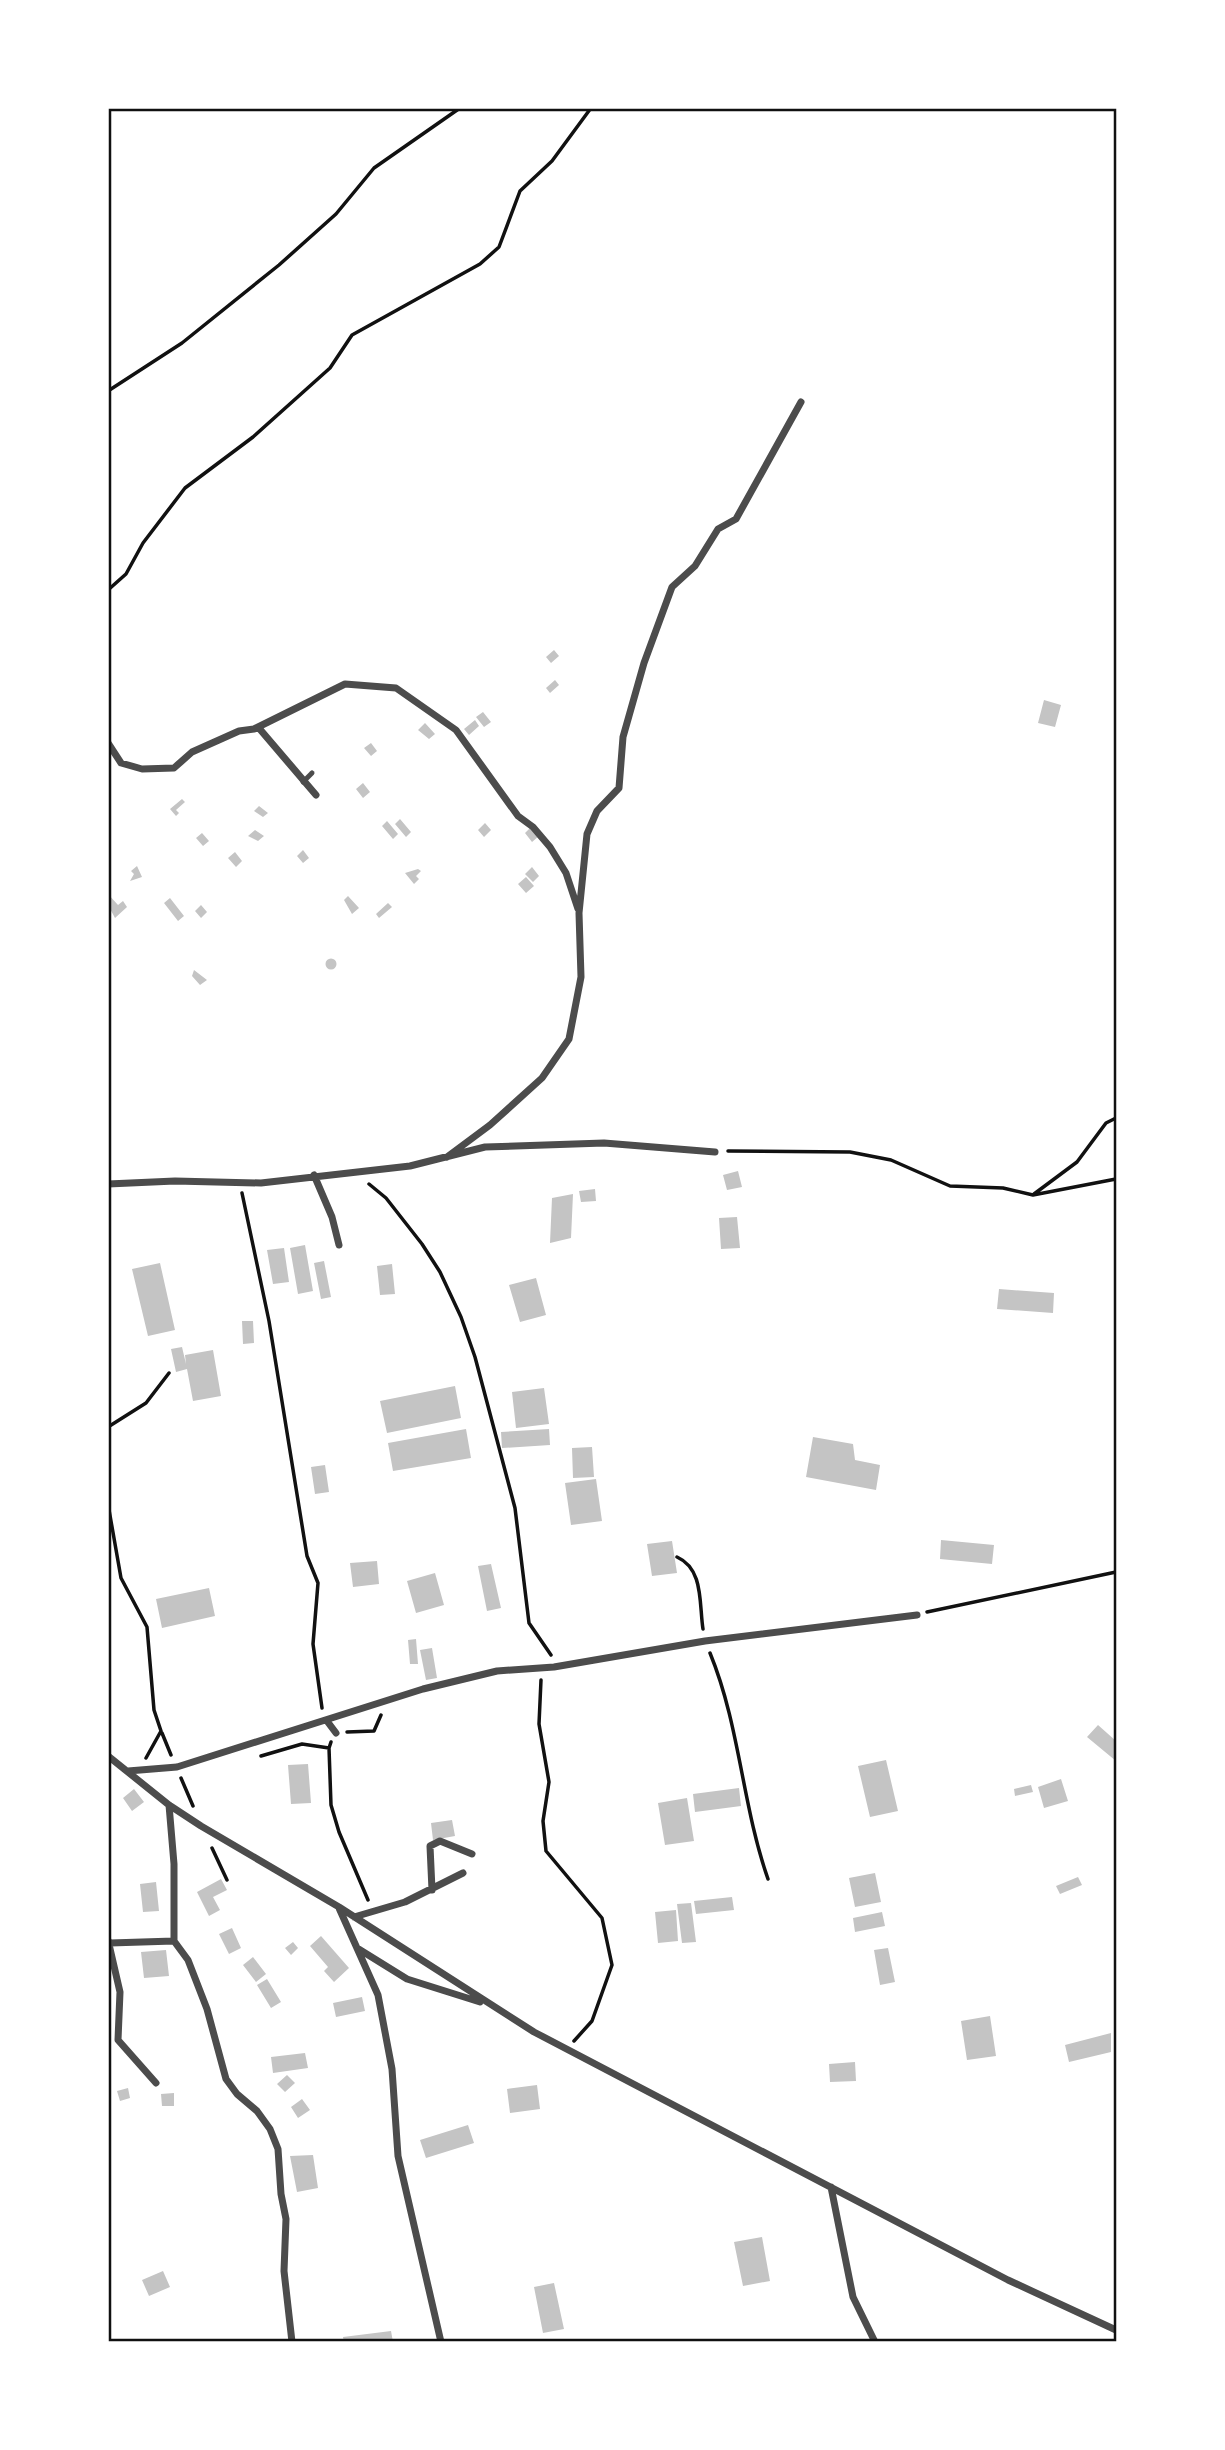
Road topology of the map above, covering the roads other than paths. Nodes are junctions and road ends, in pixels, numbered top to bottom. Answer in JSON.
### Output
{"nodes":[{"id":1,"x":802,"y":402,"type":"dead end"},
{"id":2,"x":258,"y":727,"type":"junction"},
{"id":3,"x":108,"y":743,"type":"edge"},
{"id":4,"x":312,"y":773,"type":"dead end"},
{"id":5,"x":303,"y":782,"type":"junction"},
{"id":6,"x":316,"y":795,"type":"dead end"},
{"id":7,"x":579,"y":913,"type":"junction"},
{"id":8,"x":715,"y":1152,"type":"road end"},
{"id":9,"x":447,"y":1157,"type":"junction"},
{"id":10,"x":314,"y":1175,"type":"junction"},
{"id":11,"x":108,"y":1184,"type":"edge"},
{"id":12,"x":339,"y":1245,"type":"dead end"},
{"id":13,"x":917,"y":1615,"type":"road end"},
{"id":14,"x":327,"y":1721,"type":"junction"},
{"id":15,"x":336,"y":1733,"type":"road end"},
{"id":16,"x":108,"y":1756,"type":"edge"},
{"id":17,"x":128,"y":1770,"type":"junction"},
{"id":18,"x":169,"y":1805,"type":"junction"},
{"id":19,"x":472,"y":1854,"type":"dead end"},
{"id":20,"x":463,"y":1873,"type":"dead end"},
{"id":21,"x":432,"y":1890,"type":"junction"},
{"id":22,"x":339,"y":1908,"type":"junction"},
{"id":23,"x":354,"y":1917,"type":"junction"},
{"id":24,"x":109,"y":1941,"type":"edge"},
{"id":25,"x":174,"y":1941,"type":"junction"},
{"id":26,"x":357,"y":1948,"type":"junction"},
{"id":27,"x":492,"y":2006,"type":"junction"},
{"id":28,"x":108,"y":2038,"type":"edge"},
{"id":29,"x":118,"y":2040,"type":"junction"},
{"id":30,"x":156,"y":2083,"type":"dead end"},
{"id":31,"x":831,"y":2188,"type":"junction"},
{"id":32,"x":1116,"y":2330,"type":"edge"},
{"id":33,"x":292,"y":2342,"type":"edge"},
{"id":34,"x":441,"y":2342,"type":"edge"},
{"id":35,"x":875,"y":2342,"type":"edge"}],
"edges":[{"from":1,"to":7,"type":"street"},
{"from":2,"to":3,"type":"street"},
{"from":2,"to":5,"type":"street"},
{"from":2,"to":7,"type":"street"},
{"from":4,"to":5,"type":"lane"},
{"from":5,"to":6,"type":"street"},
{"from":7,"to":9,"type":"street"},
{"from":8,"to":9,"type":"street"},
{"from":9,"to":10,"type":"street"},
{"from":10,"to":11,"type":"street"},
{"from":10,"to":12,"type":"street"},
{"from":13,"to":14,"type":"street"},
{"from":14,"to":15,"type":"street"},
{"from":14,"to":17,"type":"street"},
{"from":16,"to":17,"type":"street"},
{"from":17,"to":18,"type":"street"},
{"from":18,"to":22,"type":"street"},
{"from":18,"to":25,"type":"street"},
{"from":19,"to":21,"type":"street"},
{"from":20,"to":21,"type":"street"},
{"from":21,"to":23,"type":"street"},
{"from":22,"to":23,"type":"street"},
{"from":22,"to":26,"type":"street"},
{"from":23,"to":27,"type":"street"},
{"from":24,"to":25,"type":"street"},
{"from":24,"to":29,"type":"street"},
{"from":25,"to":33,"type":"street"},
{"from":26,"to":27,"type":"street"},
{"from":26,"to":34,"type":"street"},
{"from":27,"to":31,"type":"street"},
{"from":28,"to":29,"type":"street"},
{"from":29,"to":30,"type":"street"},
{"from":31,"to":32,"type":"street"},
{"from":31,"to":35,"type":"street"}]}
